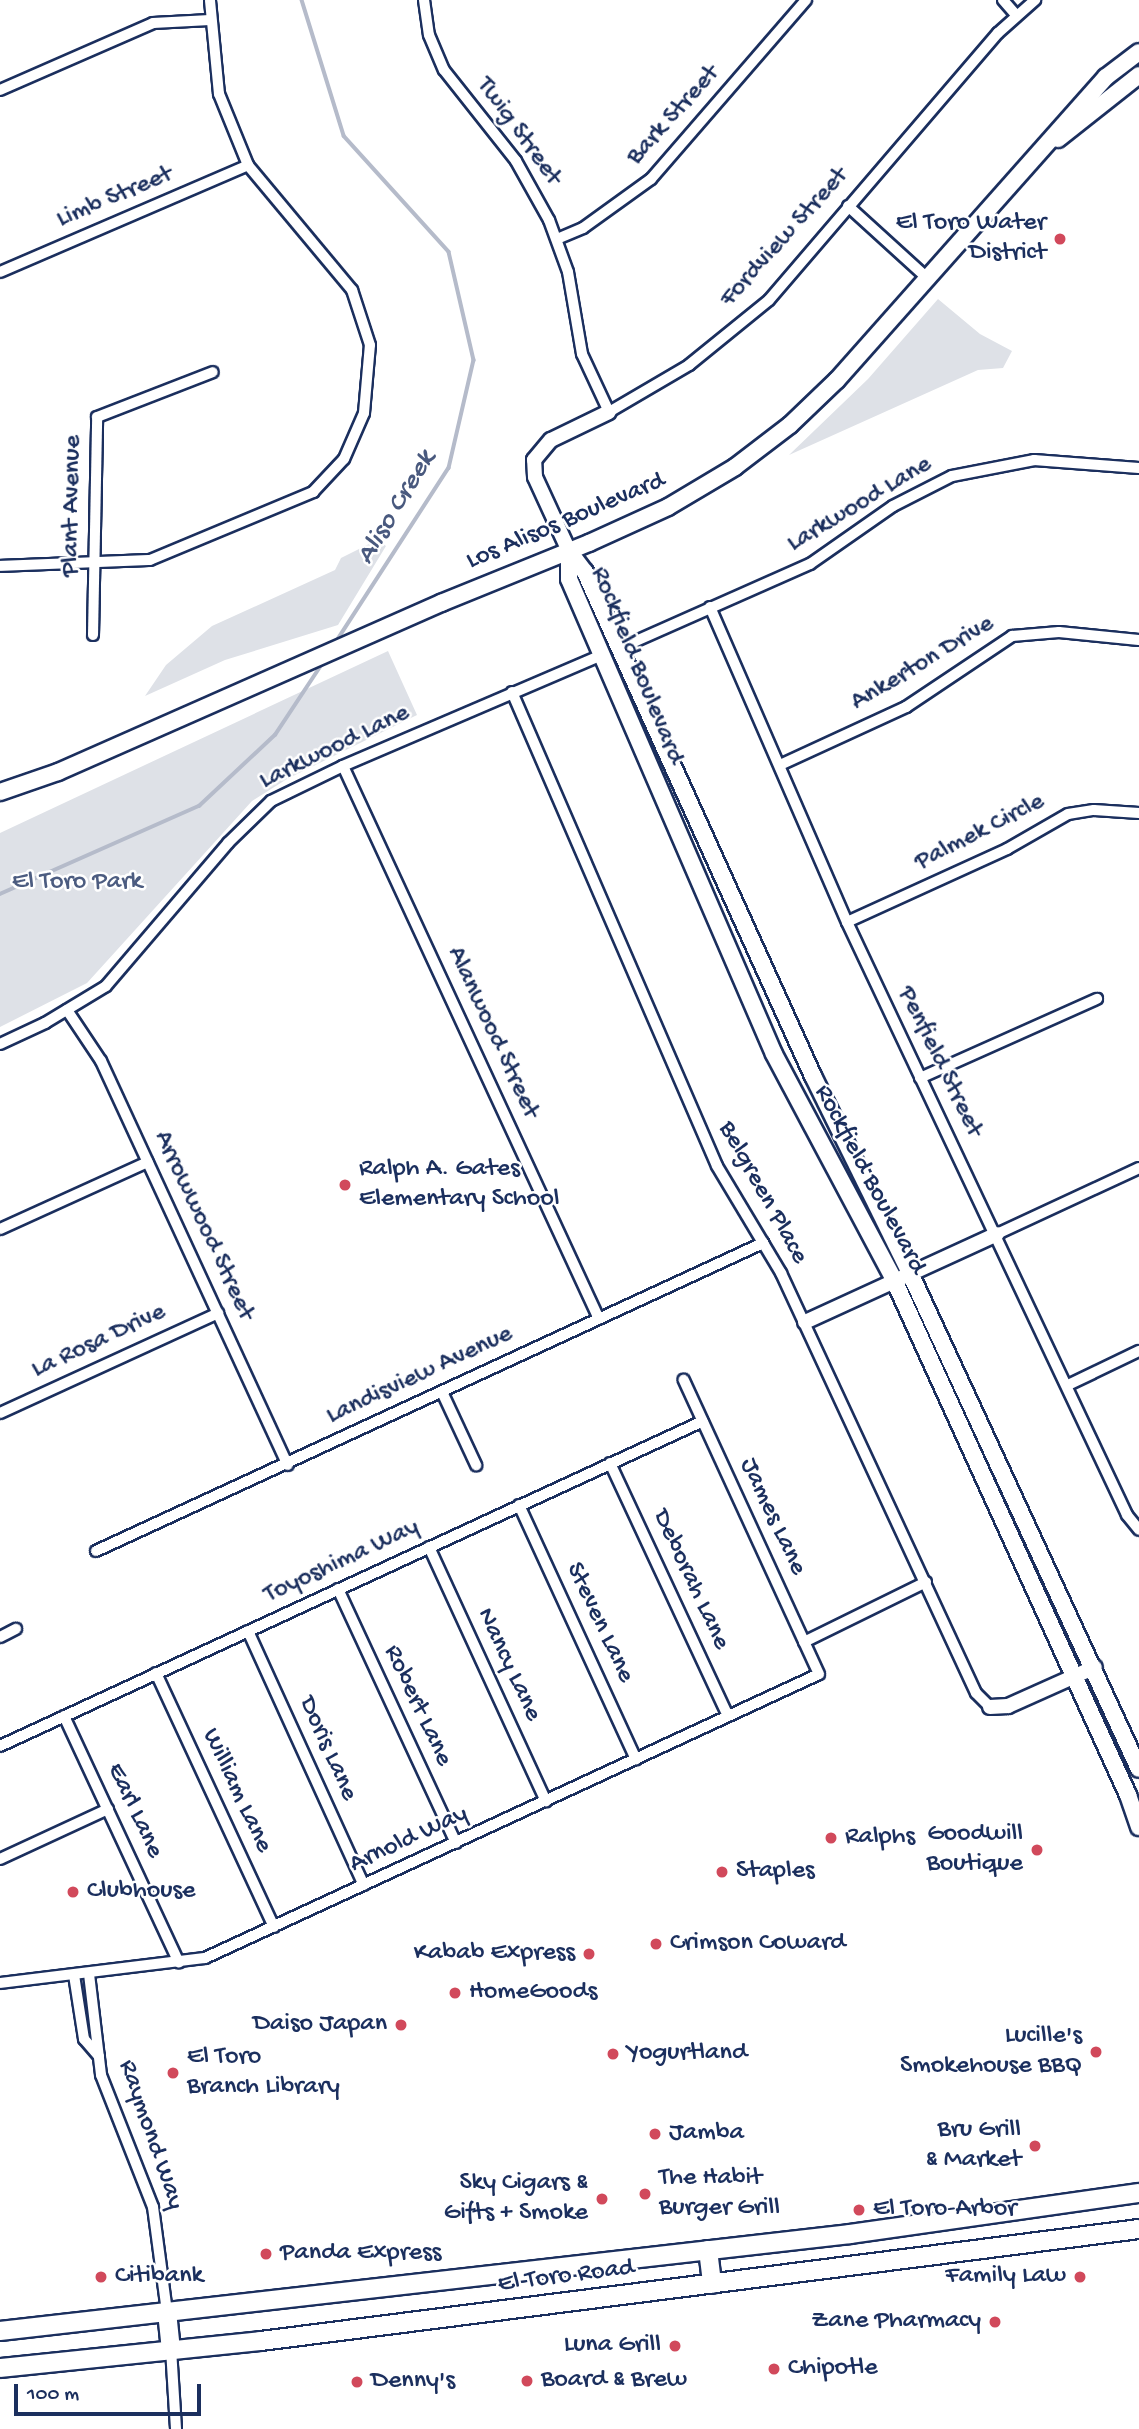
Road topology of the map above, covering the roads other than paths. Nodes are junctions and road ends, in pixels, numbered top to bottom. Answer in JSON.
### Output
{"nodes":[{"id":1,"x":209,"y":0,"type":"edge"},
{"id":2,"x":424,"y":0,"type":"edge"},
{"id":3,"x":806,"y":0,"type":"edge"},
{"id":4,"x":1003,"y":0,"type":"edge"},
{"id":5,"x":1035,"y":0,"type":"edge"},
{"id":6,"x":1016,"y":15,"type":"junction"},
{"id":7,"x":209,"y":20,"type":"junction"},
{"id":8,"x":1139,"y":52,"type":"edge"},
{"id":9,"x":1139,"y":75,"type":"edge"},
{"id":10,"x":0,"y":90,"type":"edge"},
{"id":11,"x":1046,"y":144,"type":"junction"},
{"id":12,"x":248,"y":165,"type":"junction"},
{"id":13,"x":848,"y":206,"type":"junction"},
{"id":14,"x":557,"y":239,"type":"junction"},
{"id":15,"x":0,"y":272,"type":"edge"},
{"id":16,"x":927,"y":278,"type":"junction"},
{"id":17,"x":213,"y":372,"type":"dead end"},
{"id":18,"x":609,"y":412,"type":"junction"},
{"id":19,"x":534,"y":460,"type":"joint"},
{"id":20,"x":1139,"y":468,"type":"edge"},
{"id":21,"x":569,"y":551,"type":"junction"},
{"id":22,"x":96,"y":563,"type":"junction"},
{"id":23,"x":0,"y":566,"type":"edge"},
{"id":24,"x":710,"y":607,"type":"junction"},
{"id":25,"x":93,"y":635,"type":"dead end"},
{"id":26,"x":1139,"y":640,"type":"edge"},
{"id":27,"x":618,"y":649,"type":"junction"},
{"id":28,"x":602,"y":655,"type":"junction"},
{"id":29,"x":512,"y":692,"type":"junction"},
{"id":30,"x":343,"y":765,"type":"junction"},
{"id":31,"x":780,"y":765,"type":"junction"},
{"id":32,"x":0,"y":792,"type":"edge"},
{"id":33,"x":1139,"y":813,"type":"edge"},
{"id":34,"x":847,"y":922,"type":"junction"},
{"id":35,"x":1097,"y":999,"type":"dead end"},
{"id":36,"x":67,"y":1010,"type":"junction"},
{"id":37,"x":0,"y":1044,"type":"edge"},
{"id":38,"x":920,"y":1078,"type":"junction"},
{"id":39,"x":148,"y":1161,"type":"junction"},
{"id":40,"x":1139,"y":1168,"type":"edge"},
{"id":41,"x":0,"y":1229,"type":"edge"},
{"id":42,"x":997,"y":1234,"type":"junction"},
{"id":43,"x":763,"y":1243,"type":"junction"},
{"id":44,"x":910,"y":1273,"type":"junction"},
{"id":45,"x":894,"y":1280,"type":"junction"},
{"id":46,"x":218,"y":1313,"type":"junction"},
{"id":47,"x":599,"y":1320,"type":"junction"},
{"id":48,"x":805,"y":1322,"type":"junction"},
{"id":49,"x":1139,"y":1351,"type":"edge"},
{"id":50,"x":684,"y":1380,"type":"dead end"},
{"id":51,"x":1068,"y":1385,"type":"junction"},
{"id":52,"x":442,"y":1392,"type":"junction"},
{"id":53,"x":0,"y":1413,"type":"edge"},
{"id":54,"x":703,"y":1421,"type":"junction"},
{"id":55,"x":610,"y":1463,"type":"junction"},
{"id":56,"x":288,"y":1465,"type":"junction"},
{"id":57,"x":476,"y":1465,"type":"dead end"},
{"id":58,"x":519,"y":1506,"type":"junction"},
{"id":59,"x":1139,"y":1530,"type":"edge"},
{"id":60,"x":429,"y":1547,"type":"junction"},
{"id":61,"x":96,"y":1551,"type":"dead end"},
{"id":62,"x":926,"y":1582,"type":"junction"},
{"id":63,"x":338,"y":1590,"type":"junction"},
{"id":64,"x":16,"y":1629,"type":"dead end"},
{"id":65,"x":248,"y":1631,"type":"junction"},
{"id":66,"x":0,"y":1636,"type":"edge"},
{"id":67,"x":804,"y":1642,"type":"junction"},
{"id":68,"x":1095,"y":1667,"type":"junction"},
{"id":69,"x":156,"y":1673,"type":"junction"},
{"id":70,"x":819,"y":1674,"type":"joint"},
{"id":71,"x":1075,"y":1676,"type":"junction"},
{"id":72,"x":990,"y":1707,"type":"joint"},
{"id":73,"x":64,"y":1716,"type":"junction"},
{"id":74,"x":728,"y":1716,"type":"junction"},
{"id":75,"x":0,"y":1746,"type":"edge"},
{"id":76,"x":636,"y":1759,"type":"junction"},
{"id":77,"x":1139,"y":1769,"type":"edge"},
{"id":78,"x":546,"y":1801,"type":"junction"},
{"id":79,"x":108,"y":1809,"type":"junction"},
{"id":80,"x":1139,"y":1828,"type":"edge"},
{"id":81,"x":456,"y":1843,"type":"junction"},
{"id":82,"x":0,"y":1859,"type":"edge"},
{"id":83,"x":364,"y":1885,"type":"junction"},
{"id":84,"x":274,"y":1927,"type":"junction"},
{"id":85,"x":179,"y":1963,"type":"junction"},
{"id":86,"x":89,"y":1974,"type":"junction"},
{"id":87,"x":74,"y":1975,"type":"junction"},
{"id":88,"x":0,"y":1983,"type":"edge"},
{"id":89,"x":99,"y":2056,"type":"junction"},
{"id":90,"x":1139,"y":2193,"type":"edge"},
{"id":91,"x":1139,"y":2229,"type":"edge"},
{"id":92,"x":708,"y":2250,"type":"junction"},
{"id":93,"x":712,"y":2284,"type":"junction"},
{"id":94,"x":167,"y":2312,"type":"junction"},
{"id":95,"x":0,"y":2331,"type":"edge"},
{"id":96,"x":171,"y":2349,"type":"junction"},
{"id":97,"x":0,"y":2368,"type":"edge"},
{"id":98,"x":176,"y":2429,"type":"edge"}],
"edges":[{"from":1,"to":7,"type":"street"},
{"from":2,"to":14,"type":"street","name":"Twig Street"},
{"from":3,"to":14,"type":"street","name":"Bark Street"},
{"from":4,"to":6,"type":"street"},
{"from":5,"to":6,"type":"street","name":"Fordview Street"},
{"from":6,"to":13,"type":"street","name":"Fordview Street"},
{"from":7,"to":10,"type":"street"},
{"from":7,"to":12,"type":"street"},
{"from":8,"to":11,"type":"main road","name":"Los Alisos Boulevard"},
{"from":9,"to":11,"type":"main road","name":"Los Alisos Boulevard"},
{"from":11,"to":16,"type":"main road","name":"Los Alisos Boulevard"},
{"from":12,"to":15,"type":"street","name":"Limb Street"},
{"from":12,"to":22,"type":"street"},
{"from":13,"to":16,"type":"street"},
{"from":13,"to":18,"type":"street","name":"Fordview Street"},
{"from":14,"to":18,"type":"street","name":"Twig Street"},
{"from":16,"to":21,"type":"main road","name":"Los Alisos Boulevard"},
{"from":17,"to":22,"type":"street","name":"Plant Avenue"},
{"from":18,"to":19,"type":"street","name":"Fordview Street"},
{"from":19,"to":21,"type":"street","name":"Rockfield Boulevard"},
{"from":20,"to":24,"type":"street","name":"Larkwood Lane"},
{"from":21,"to":27,"type":"main road","name":"Rockfield Boulevard"},
{"from":21,"to":28,"type":"main road","name":"Rockfield Boulevard"},
{"from":21,"to":32,"type":"main road","name":"Los Alisos Boulevard"},
{"from":22,"to":23,"type":"street"},
{"from":22,"to":25,"type":"street","name":"Plant Avenue"},
{"from":24,"to":27,"type":"street","name":"Larkwood Lane"},
{"from":24,"to":31,"type":"street","name":"Penfield Street"},
{"from":26,"to":31,"type":"street","name":"Ankerton Drive"},
{"from":27,"to":44,"type":"main road","name":"Rockfield Boulevard"},
{"from":28,"to":29,"type":"street","name":"Larkwood Lane"},
{"from":28,"to":45,"type":"main road","name":"Rockfield Boulevard"},
{"from":29,"to":30,"type":"street","name":"Larkwood Lane"},
{"from":29,"to":43,"type":"street","name":"Belgreen Place"},
{"from":30,"to":36,"type":"street","name":"Larkwood Lane"},
{"from":30,"to":47,"type":"street","name":"Alanwood Street"},
{"from":31,"to":34,"type":"street","name":"Penfield Street"},
{"from":33,"to":34,"type":"street","name":"Palmek Circle"},
{"from":34,"to":38,"type":"street","name":"Penfield Street"},
{"from":35,"to":38,"type":"street"},
{"from":36,"to":37,"type":"street","name":"Larkwood Lane"},
{"from":36,"to":39,"type":"street","name":"Arrowwood Street"},
{"from":38,"to":42,"type":"street","name":"Penfield Street"},
{"from":39,"to":41,"type":"street"},
{"from":39,"to":46,"type":"street","name":"Arrowwood Street"},
{"from":40,"to":42,"type":"street"},
{"from":42,"to":44,"type":"street"},
{"from":42,"to":51,"type":"street","name":"Penfield Street"},
{"from":43,"to":47,"type":"street","name":"Landisview Avenue"},
{"from":43,"to":48,"type":"street","name":"Belgreen Place"},
{"from":44,"to":45,"type":"street"},
{"from":44,"to":68,"type":"main road","name":"Rockfield Boulevard"},
{"from":45,"to":48,"type":"street"},
{"from":45,"to":71,"type":"main road","name":"Rockfield Boulevard"},
{"from":46,"to":53,"type":"street","name":"La Rosa Drive"},
{"from":46,"to":56,"type":"street","name":"Arrowwood Street"},
{"from":47,"to":52,"type":"street","name":"Landisview Avenue"},
{"from":48,"to":62,"type":"street","name":"Belgreen Place"},
{"from":49,"to":51,"type":"street"},
{"from":50,"to":54,"type":"street","name":"James Lane"},
{"from":51,"to":59,"type":"street","name":"Penfield Street"},
{"from":52,"to":56,"type":"street","name":"Landisview Avenue"},
{"from":52,"to":57,"type":"street"},
{"from":54,"to":55,"type":"street","name":"Toyoshima Way"},
{"from":54,"to":67,"type":"street","name":"James Lane"},
{"from":55,"to":58,"type":"street","name":"Toyoshima Way"},
{"from":55,"to":74,"type":"street","name":"Deborah Lane"},
{"from":56,"to":61,"type":"street","name":"Landisview Avenue"},
{"from":58,"to":60,"type":"street","name":"Toyoshima Way"},
{"from":58,"to":76,"type":"street","name":"Steven Lane"},
{"from":60,"to":63,"type":"street","name":"Toyoshima Way"},
{"from":60,"to":78,"type":"street","name":"Nancy Lane"},
{"from":62,"to":67,"type":"street"},
{"from":62,"to":72,"type":"street","name":"Belgreen Place"},
{"from":63,"to":65,"type":"street","name":"Toyoshima Way"},
{"from":63,"to":81,"type":"street","name":"Robert Lane"},
{"from":64,"to":66,"type":"street"},
{"from":65,"to":69,"type":"street","name":"Toyoshima Way"},
{"from":65,"to":83,"type":"street","name":"Doris Lane"},
{"from":67,"to":70,"type":"street","name":"James Lane"},
{"from":68,"to":71,"type":"street"},
{"from":68,"to":77,"type":"main road","name":"Rockfield Boulevard"},
{"from":69,"to":73,"type":"street","name":"Toyoshima Way"},
{"from":69,"to":84,"type":"street","name":"William Lane"},
{"from":70,"to":74,"type":"street","name":"Arnold Way"},
{"from":71,"to":72,"type":"street"},
{"from":71,"to":80,"type":"main road","name":"Rockfield Boulevard"},
{"from":73,"to":75,"type":"street","name":"Toyoshima Way"},
{"from":73,"to":79,"type":"street","name":"Earl Lane"},
{"from":74,"to":76,"type":"street","name":"Arnold Way"},
{"from":76,"to":78,"type":"street","name":"Arnold Way"},
{"from":78,"to":81,"type":"street","name":"Arnold Way"},
{"from":79,"to":82,"type":"street"},
{"from":79,"to":85,"type":"street","name":"Earl Lane"},
{"from":81,"to":83,"type":"street","name":"Arnold Way"},
{"from":83,"to":84,"type":"street","name":"Arnold Way"},
{"from":84,"to":85,"type":"street","name":"Arnold Way"},
{"from":85,"to":86,"type":"street","name":"Arnold Way"},
{"from":86,"to":87,"type":"street","name":"Arnold Way"},
{"from":86,"to":89,"type":"street","name":"Raymond Way"},
{"from":87,"to":88,"type":"street","name":"Arnold Way"},
{"from":87,"to":89,"type":"street","name":"Raymond Way"},
{"from":89,"to":94,"type":"street","name":"Raymond Way"},
{"from":90,"to":92,"type":"main road","name":"El Toro Road"},
{"from":91,"to":93,"type":"main road","name":"El Toro Road"},
{"from":92,"to":93,"type":"main road"},
{"from":92,"to":94,"type":"main road","name":"El Toro Road"},
{"from":93,"to":96,"type":"main road","name":"El Toro Road"},
{"from":94,"to":95,"type":"main road","name":"El Toro Road"},
{"from":94,"to":96,"type":"main road"},
{"from":96,"to":97,"type":"main road","name":"El Toro Road"},
{"from":96,"to":98,"type":"street"}]}
